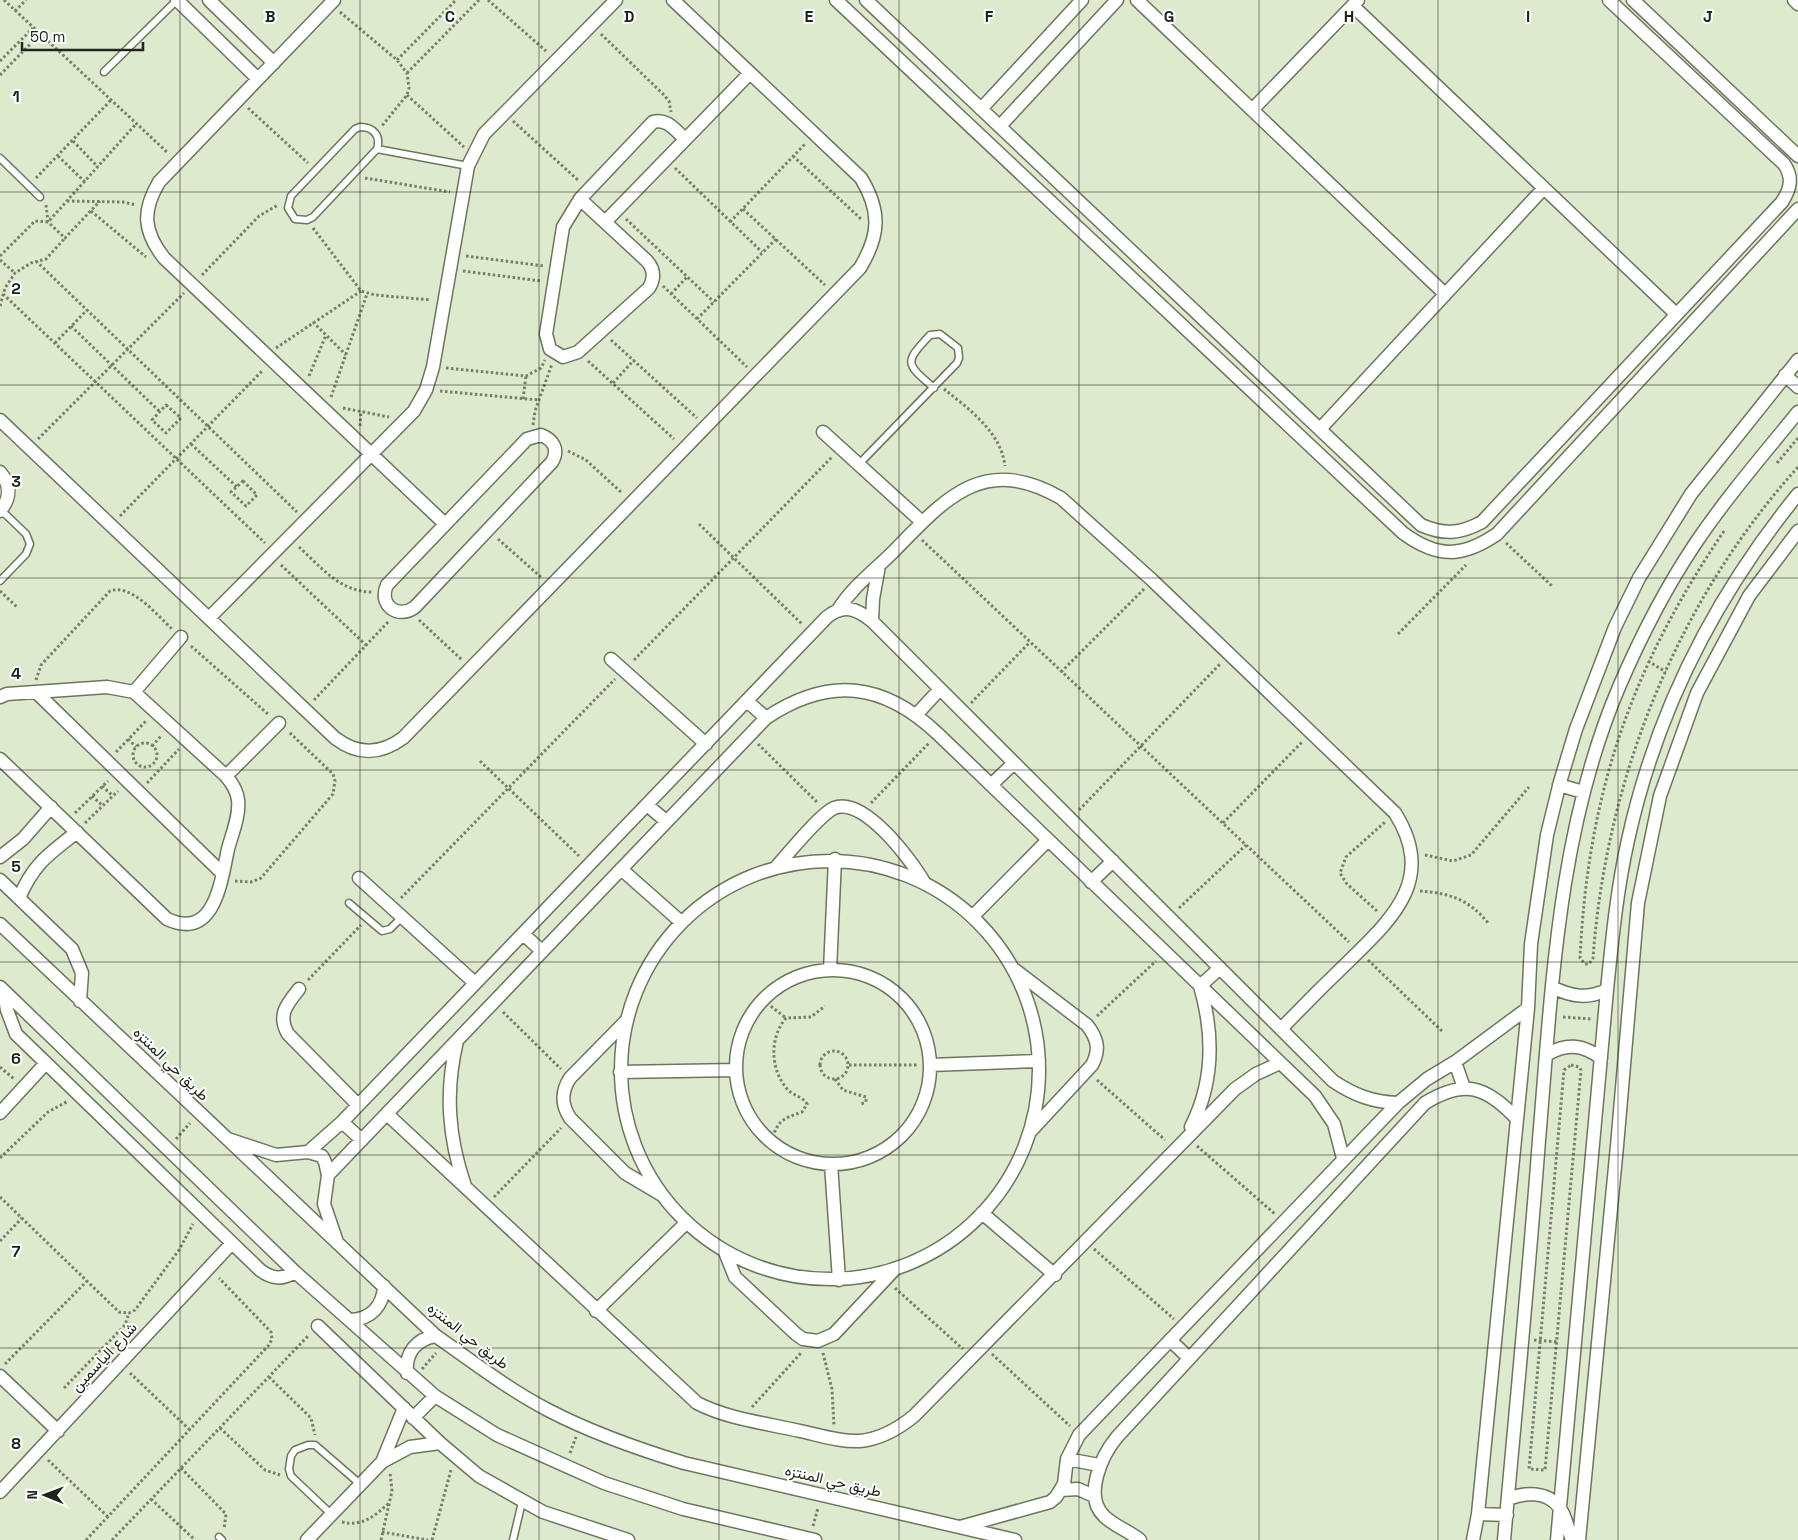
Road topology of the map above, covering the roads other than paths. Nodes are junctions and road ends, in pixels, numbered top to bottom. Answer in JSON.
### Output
{"nodes":[{"id":1,"x":177,"y":0,"type":"edge"},
{"id":2,"x":209,"y":0,"type":"edge"},
{"id":3,"x":616,"y":0,"type":"edge"},
{"id":4,"x":673,"y":0,"type":"edge"},
{"id":5,"x":836,"y":0,"type":"edge"},
{"id":6,"x":866,"y":0,"type":"edge"},
{"id":7,"x":1082,"y":0,"type":"edge"},
{"id":8,"x":1117,"y":0,"type":"edge"},
{"id":9,"x":1137,"y":0,"type":"edge"},
{"id":10,"x":1609,"y":0,"type":"edge"},
{"id":11,"x":1633,"y":0,"type":"edge"},
{"id":12,"x":1794,"y":0,"type":"edge"},
{"id":13,"x":332,"y":2,"type":"edge"},
{"id":14,"x":1356,"y":3,"type":"edge"},
{"id":15,"x":1798,"y":4,"type":"edge"},
{"id":16,"x":274,"y":62,"type":"junction"},
{"id":17,"x":104,"y":72,"type":"dead end"},
{"id":18,"x":750,"y":73,"type":"junction"},
{"id":19,"x":258,"y":79,"type":"junction"},
{"id":20,"x":981,"y":108,"type":"junction"},
{"id":21,"x":1252,"y":110,"type":"junction"},
{"id":22,"x":1000,"y":126,"type":"junction"},
{"id":23,"x":685,"y":139,"type":"junction"},
{"id":24,"x":377,"y":150,"type":"junction"},
{"id":25,"x":1798,"y":156,"type":"edge"},
{"id":26,"x":0,"y":158,"type":"edge"},
{"id":27,"x":470,"y":160,"type":"junction"},
{"id":28,"x":1544,"y":188,"type":"junction"},
{"id":29,"x":40,"y":197,"type":"road end"},
{"id":30,"x":580,"y":199,"type":"junction"},
{"id":31,"x":1798,"y":209,"type":"edge"},
{"id":32,"x":605,"y":222,"type":"junction"},
{"id":33,"x":1445,"y":294,"type":"junction"},
{"id":34,"x":1676,"y":313,"type":"junction"},
{"id":35,"x":1798,"y":360,"type":"edge"},
{"id":36,"x":1785,"y":375,"type":"junction"},
{"id":37,"x":936,"y":386,"type":"junction"},
{"id":38,"x":1798,"y":387,"type":"edge"},
{"id":39,"x":1798,"y":412,"type":"edge"},
{"id":40,"x":0,"y":420,"type":"edge"},
{"id":41,"x":1320,"y":429,"type":"junction"},
{"id":42,"x":823,"y":432,"type":"dead end"},
{"id":43,"x":372,"y":455,"type":"junction"},
{"id":44,"x":859,"y":464,"type":"junction"},
{"id":45,"x":0,"y":472,"type":"edge"},
{"id":46,"x":1798,"y":494,"type":"edge"},
{"id":47,"x":1,"y":511,"type":"edge"},
{"id":48,"x":922,"y":522,"type":"junction"},
{"id":49,"x":444,"y":524,"type":"junction"},
{"id":50,"x":1798,"y":530,"type":"edge"},
{"id":51,"x":879,"y":566,"type":"junction"},
{"id":52,"x":0,"y":581,"type":"edge"},
{"id":53,"x":838,"y":610,"type":"junction"},
{"id":54,"x":209,"y":618,"type":"junction"},
{"id":55,"x":872,"y":621,"type":"junction"},
{"id":56,"x":181,"y":637,"type":"road end"},
{"id":57,"x":611,"y":659,"type":"dead end"},
{"id":58,"x":940,"y":689,"type":"junction"},
{"id":59,"x":134,"y":692,"type":"junction"},
{"id":60,"x":37,"y":693,"type":"junction"},
{"id":61,"x":0,"y":697,"type":"edge"},
{"id":62,"x":747,"y":701,"type":"junction"},
{"id":63,"x":916,"y":714,"type":"junction"},
{"id":64,"x":766,"y":718,"type":"junction"},
{"id":65,"x":279,"y":723,"type":"road end"},
{"id":66,"x":706,"y":744,"type":"junction"},
{"id":67,"x":1014,"y":762,"type":"junction"},
{"id":68,"x":1,"y":764,"type":"edge"},
{"id":69,"x":226,"y":776,"type":"junction"},
{"id":70,"x":991,"y":785,"type":"junction"},
{"id":71,"x":1559,"y":785,"type":"junction"},
{"id":72,"x":1583,"y":792,"type":"junction"},
{"id":73,"x":647,"y":805,"type":"junction"},
{"id":74,"x":51,"y":807,"type":"junction"},
{"id":75,"x":666,"y":821,"type":"junction"},
{"id":76,"x":77,"y":832,"type":"junction"},
{"id":77,"x":1048,"y":840,"type":"junction"},
{"id":78,"x":0,"y":857,"type":"edge"},
{"id":79,"x":835,"y":859,"type":"junction"},
{"id":80,"x":1113,"y":861,"type":"junction"},
{"id":81,"x":777,"y":866,"type":"junction"},
{"id":82,"x":621,"y":869,"type":"junction"},
{"id":83,"x":222,"y":874,"type":"junction"},
{"id":84,"x":358,"y":878,"type":"dead end"},
{"id":85,"x":0,"y":880,"type":"edge"},
{"id":86,"x":924,"y":882,"type":"junction"},
{"id":87,"x":1091,"y":882,"type":"junction"},
{"id":88,"x":19,"y":898,"type":"junction"},
{"id":89,"x":349,"y":903,"type":"dead end"},
{"id":90,"x":402,"y":916,"type":"junction"},
{"id":91,"x":973,"y":916,"type":"junction"},
{"id":92,"x":681,"y":922,"type":"junction"},
{"id":93,"x":0,"y":924,"type":"edge"},
{"id":94,"x":523,"y":934,"type":"junction"},
{"id":95,"x":542,"y":951,"type":"junction"},
{"id":96,"x":1013,"y":968,"type":"junction"},
{"id":97,"x":1220,"y":968,"type":"junction"},
{"id":98,"x":830,"y":970,"type":"junction"},
{"id":99,"x":475,"y":983,"type":"junction"},
{"id":100,"x":1200,"y":986,"type":"junction"},
{"id":101,"x":1552,"y":987,"type":"junction"},
{"id":102,"x":2,"y":989,"type":"edge"},
{"id":103,"x":299,"y":989,"type":"road end"},
{"id":104,"x":1607,"y":990,"type":"junction"},
{"id":105,"x":80,"y":1000,"type":"junction"},
{"id":106,"x":1528,"y":1008,"type":"junction"},
{"id":107,"x":626,"y":1021,"type":"junction"},
{"id":108,"x":1281,"y":1028,"type":"junction"},
{"id":109,"x":458,"y":1039,"type":"junction"},
{"id":110,"x":1546,"y":1055,"type":"junction"},
{"id":111,"x":1601,"y":1058,"type":"junction"},
{"id":112,"x":1039,"y":1061,"type":"junction"},
{"id":113,"x":1455,"y":1062,"type":"junction"},
{"id":114,"x":46,"y":1063,"type":"junction"},
{"id":115,"x":1280,"y":1063,"type":"junction"},
{"id":116,"x":930,"y":1065,"type":"junction"},
{"id":117,"x":736,"y":1070,"type":"junction"},
{"id":118,"x":620,"y":1072,"type":"junction"},
{"id":119,"x":1427,"y":1079,"type":"junction"},
{"id":120,"x":1464,"y":1088,"type":"junction"},
{"id":121,"x":1442,"y":1093,"type":"junction"},
{"id":122,"x":1398,"y":1103,"type":"junction"},
{"id":123,"x":358,"y":1105,"type":"junction"},
{"id":124,"x":0,"y":1113,"type":"edge"},
{"id":125,"x":386,"y":1114,"type":"junction"},
{"id":126,"x":1517,"y":1118,"type":"junction"},
{"id":127,"x":342,"y":1122,"type":"junction"},
{"id":128,"x":1029,"y":1133,"type":"junction"},
{"id":129,"x":223,"y":1137,"type":"junction"},
{"id":130,"x":1186,"y":1137,"type":"junction"},
{"id":131,"x":362,"y":1140,"type":"junction"},
{"id":132,"x":308,"y":1152,"type":"junction"},
{"id":133,"x":1343,"y":1158,"type":"junction"},
{"id":134,"x":831,"y":1164,"type":"junction"},
{"id":135,"x":328,"y":1175,"type":"junction"},
{"id":136,"x":466,"y":1188,"type":"junction"},
{"id":137,"x":662,"y":1195,"type":"junction"},
{"id":138,"x":982,"y":1213,"type":"junction"},
{"id":139,"x":1283,"y":1221,"type":"junction"},
{"id":140,"x":686,"y":1222,"type":"junction"},
{"id":141,"x":1301,"y":1237,"type":"junction"},
{"id":142,"x":1584,"y":1242,"type":"junction"},
{"id":143,"x":232,"y":1243,"type":"junction"},
{"id":144,"x":1608,"y":1243,"type":"junction"},
{"id":145,"x":339,"y":1246,"type":"junction"},
{"id":146,"x":725,"y":1252,"type":"junction"},
{"id":147,"x":296,"y":1272,"type":"junction"},
{"id":148,"x":890,"y":1274,"type":"junction"},
{"id":149,"x":1055,"y":1275,"type":"junction"},
{"id":150,"x":839,"y":1280,"type":"junction"},
{"id":151,"x":384,"y":1286,"type":"junction"},
{"id":152,"x":596,"y":1311,"type":"junction"},
{"id":153,"x":351,"y":1320,"type":"junction"},
{"id":154,"x":318,"y":1326,"type":"road end"},
{"id":155,"x":440,"y":1339,"type":"junction"},
{"id":156,"x":1170,"y":1340,"type":"junction"},
{"id":157,"x":1189,"y":1358,"type":"junction"},
{"id":158,"x":0,"y":1376,"type":"edge"},
{"id":159,"x":410,"y":1376,"type":"junction"},
{"id":160,"x":435,"y":1396,"type":"junction"},
{"id":161,"x":404,"y":1408,"type":"junction"},
{"id":162,"x":413,"y":1418,"type":"junction"},
{"id":163,"x":58,"y":1431,"type":"junction"},
{"id":164,"x":440,"y":1443,"type":"junction"},
{"id":165,"x":1067,"y":1459,"type":"junction"},
{"id":166,"x":382,"y":1462,"type":"junction"},
{"id":167,"x":1099,"y":1465,"type":"junction"},
{"id":168,"x":360,"y":1484,"type":"junction"},
{"id":169,"x":1061,"y":1490,"type":"junction"},
{"id":170,"x":0,"y":1492,"type":"edge"},
{"id":171,"x":1094,"y":1496,"type":"junction"},
{"id":172,"x":1508,"y":1499,"type":"junction"},
{"id":173,"x":522,"y":1502,"type":"junction"},
{"id":174,"x":1560,"y":1508,"type":"junction"},
{"id":175,"x":332,"y":1514,"type":"junction"},
{"id":176,"x":1478,"y":1514,"type":"junction"},
{"id":177,"x":1506,"y":1515,"type":"junction"},
{"id":178,"x":958,"y":1527,"type":"junction"},
{"id":179,"x":812,"y":1539,"type":"edge"},
{"id":180,"x":307,"y":1540,"type":"edge"},
{"id":181,"x":513,"y":1540,"type":"edge"},
{"id":182,"x":628,"y":1540,"type":"edge"},
{"id":183,"x":1015,"y":1540,"type":"edge"},
{"id":184,"x":1140,"y":1540,"type":"edge"},
{"id":185,"x":1473,"y":1540,"type":"edge"},
{"id":186,"x":1504,"y":1540,"type":"edge"},
{"id":187,"x":1558,"y":1540,"type":"edge"},
{"id":188,"x":1572,"y":1540,"type":"edge"},
{"id":189,"x":1579,"y":1540,"type":"edge"}],
"edges":[{"from":1,"to":17,"type":"lane"},
{"from":1,"to":19,"type":"street"},
{"from":2,"to":16,"type":"street"},
{"from":3,"to":27,"type":"street"},
{"from":4,"to":18,"type":"street"},
{"from":5,"to":31,"type":"street"},
{"from":6,"to":20,"type":"street"},
{"from":7,"to":20,"type":"street"},
{"from":8,"to":22,"type":"street"},
{"from":9,"to":21,"type":"street"},
{"from":10,"to":34,"type":"street"},
{"from":11,"to":25,"type":"street"},
{"from":12,"to":15,"type":"street"},
{"from":13,"to":16,"type":"street"},
{"from":14,"to":21,"type":"street"},
{"from":14,"to":28,"type":"street"},
{"from":16,"to":19,"type":"street"},
{"from":18,"to":23,"type":"street"},
{"from":18,"to":54,"type":"street"},
{"from":19,"to":43,"type":"street"},
{"from":20,"to":22,"type":"street"},
{"from":21,"to":33,"type":"street"},
{"from":22,"to":41,"type":"street"},
{"from":23,"to":30,"type":"street"},
{"from":23,"to":32,"type":"street"},
{"from":24,"to":24,"type":"lane"},
{"from":24,"to":27,"type":"lane"},
{"from":26,"to":29,"type":"lane"},
{"from":27,"to":43,"type":"street"},
{"from":28,"to":33,"type":"street"},
{"from":28,"to":34,"type":"street"},
{"from":30,"to":32,"type":"street"},
{"from":30,"to":32,"type":"street"},
{"from":33,"to":41,"type":"street"},
{"from":34,"to":41,"type":"street"},
{"from":35,"to":36,"type":"street"},
{"from":36,"to":38,"type":"street"},
{"from":36,"to":71,"type":"street"},
{"from":37,"to":37,"type":"lane"},
{"from":37,"to":44,"type":"lane"},
{"from":39,"to":72,"type":"street"},
{"from":40,"to":54,"type":"street"},
{"from":42,"to":44,"type":"street"},
{"from":43,"to":49,"type":"street"},
{"from":43,"to":54,"type":"street"},
{"from":44,"to":48,"type":"street"},
{"from":45,"to":47,"type":"street"},
{"from":46,"to":104,"type":"street"},
{"from":47,"to":52,"type":"lane"},
{"from":48,"to":51,"type":"street"},
{"from":48,"to":108,"type":"street"},
{"from":49,"to":49,"type":"street"},
{"from":50,"to":144,"type":"street"},
{"from":51,"to":53,"type":"street"},
{"from":51,"to":55,"type":"street"},
{"from":53,"to":55,"type":"street"},
{"from":53,"to":62,"type":"street"},
{"from":55,"to":58,"type":"street"},
{"from":56,"to":59,"type":"street"},
{"from":57,"to":66,"type":"street"},
{"from":58,"to":63,"type":"street"},
{"from":58,"to":67,"type":"street"},
{"from":59,"to":60,"type":"street"},
{"from":59,"to":69,"type":"street"},
{"from":60,"to":61,"type":"street"},
{"from":60,"to":83,"type":"street"},
{"from":62,"to":64,"type":"street"},
{"from":62,"to":66,"type":"street"},
{"from":63,"to":64,"type":"street"},
{"from":63,"to":70,"type":"street"},
{"from":64,"to":75,"type":"street"},
{"from":65,"to":69,"type":"street"},
{"from":66,"to":73,"type":"street"},
{"from":67,"to":70,"type":"street"},
{"from":67,"to":80,"type":"street"},
{"from":68,"to":74,"type":"street"},
{"from":69,"to":83,"type":"street"},
{"from":70,"to":77,"type":"street"},
{"from":71,"to":72,"type":"street"},
{"from":71,"to":106,"type":"street"},
{"from":72,"to":101,"type":"street"},
{"from":73,"to":75,"type":"street"},
{"from":73,"to":94,"type":"street"},
{"from":74,"to":76,"type":"street"},
{"from":74,"to":78,"type":"street"},
{"from":75,"to":82,"type":"street"},
{"from":76,"to":83,"type":"street"},
{"from":76,"to":88,"type":"street"},
{"from":77,"to":87,"type":"street"},
{"from":77,"to":91,"type":"street"},
{"from":79,"to":81,"type":"street"},
{"from":79,"to":86,"type":"street"},
{"from":79,"to":98,"type":"street"},
{"from":80,"to":87,"type":"street"},
{"from":80,"to":97,"type":"street"},
{"from":81,"to":86,"type":"street"},
{"from":81,"to":92,"type":"street"},
{"from":82,"to":92,"type":"street"},
{"from":82,"to":95,"type":"street"},
{"from":84,"to":90,"type":"street"},
{"from":85,"to":88,"type":"street"},
{"from":86,"to":91,"type":"street"},
{"from":87,"to":100,"type":"street"},
{"from":88,"to":105,"type":"street"},
{"from":89,"to":90,"type":"lane"},
{"from":90,"to":99,"type":"street"},
{"from":91,"to":96,"type":"street"},
{"from":92,"to":107,"type":"street"},
{"from":93,"to":105,"type":"street","name":"طريق حي المنتزه"},
{"from":94,"to":95,"type":"street"},
{"from":94,"to":99,"type":"street"},
{"from":95,"to":109,"type":"street"},
{"from":96,"to":112,"type":"street"},
{"from":96,"to":128,"type":"street"},
{"from":97,"to":100,"type":"street"},
{"from":97,"to":108,"type":"street"},
{"from":98,"to":116,"type":"street"},
{"from":98,"to":117,"type":"street"},
{"from":99,"to":123,"type":"street"},
{"from":100,"to":115,"type":"street"},
{"from":100,"to":130,"type":"street"},
{"from":101,"to":104,"type":"street"},
{"from":101,"to":110,"type":"street"},
{"from":102,"to":114,"type":"street"},
{"from":102,"to":147,"type":"street"},
{"from":103,"to":123,"type":"street"},
{"from":104,"to":111,"type":"street"},
{"from":105,"to":129,"type":"street","name":"طريق حي المنتزه"},
{"from":106,"to":113,"type":"street"},
{"from":106,"to":126,"type":"street"},
{"from":107,"to":118,"type":"street"},
{"from":107,"to":137,"type":"street"},
{"from":108,"to":122,"type":"street"},
{"from":109,"to":125,"type":"street"},
{"from":109,"to":136,"type":"street"},
{"from":110,"to":111,"type":"street"},
{"from":110,"to":172,"type":"street"},
{"from":111,"to":142,"type":"street"},
{"from":112,"to":116,"type":"street"},
{"from":112,"to":128,"type":"street"},
{"from":113,"to":119,"type":"street"},
{"from":113,"to":120,"type":"street"},
{"from":114,"to":124,"type":"street"},
{"from":114,"to":143,"type":"street"},
{"from":115,"to":130,"type":"street"},
{"from":115,"to":133,"type":"street"},
{"from":116,"to":134,"type":"street"},
{"from":117,"to":118,"type":"street"},
{"from":117,"to":134,"type":"street"},
{"from":118,"to":137,"type":"street"},
{"from":119,"to":121,"type":"street"},
{"from":119,"to":122,"type":"street"},
{"from":120,"to":121,"type":"street"},
{"from":120,"to":126,"type":"street"},
{"from":121,"to":141,"type":"street"},
{"from":122,"to":133,"type":"street"},
{"from":123,"to":127,"type":"street"},
{"from":125,"to":131,"type":"street"},
{"from":125,"to":136,"type":"street"},
{"from":126,"to":176,"type":"street"},
{"from":127,"to":131,"type":"street"},
{"from":127,"to":132,"type":"street"},
{"from":128,"to":138,"type":"street"},
{"from":129,"to":132,"type":"street"},
{"from":129,"to":145,"type":"street","name":"طريق حي المنتزه"},
{"from":130,"to":149,"type":"street"},
{"from":131,"to":135,"type":"street"},
{"from":132,"to":135,"type":"street"},
{"from":133,"to":139,"type":"street"},
{"from":134,"to":150,"type":"street"},
{"from":135,"to":145,"type":"street"},
{"from":136,"to":152,"type":"street"},
{"from":137,"to":140,"type":"street"},
{"from":138,"to":148,"type":"street"},
{"from":138,"to":149,"type":"street"},
{"from":139,"to":141,"type":"street"},
{"from":139,"to":156,"type":"street"},
{"from":140,"to":146,"type":"street"},
{"from":140,"to":152,"type":"street"},
{"from":141,"to":157,"type":"street"},
{"from":142,"to":144,"type":"street"},
{"from":142,"to":174,"type":"street"},
{"from":143,"to":147,"type":"street"},
{"from":143,"to":163,"type":"street","name":"شارع الياسمين"},
{"from":144,"to":189,"type":"street"},
{"from":145,"to":151,"type":"street","name":"طريق حي المنتزه"},
{"from":146,"to":148,"type":"street"},
{"from":146,"to":150,"type":"street"},
{"from":147,"to":153,"type":"street"},
{"from":148,"to":150,"type":"street"},
{"from":149,"to":152,"type":"street"},
{"from":151,"to":153,"type":"street"},
{"from":151,"to":155,"type":"street","name":"طريق حي المنتزه"},
{"from":153,"to":159,"type":"street"},
{"from":154,"to":161,"type":"street"},
{"from":155,"to":159,"type":"street"},
{"from":155,"to":178,"type":"street","name":"طريق حي المنتزه"},
{"from":156,"to":157,"type":"street"},
{"from":156,"to":165,"type":"street"},
{"from":157,"to":167,"type":"street"},
{"from":158,"to":163,"type":"street"},
{"from":159,"to":160,"type":"street"},
{"from":160,"to":162,"type":"street"},
{"from":160,"to":179,"type":"street"},
{"from":161,"to":162,"type":"street"},
{"from":161,"to":166,"type":"street"},
{"from":162,"to":164,"type":"street"},
{"from":163,"to":170,"type":"street","name":"شارع الياسمين"},
{"from":164,"to":166,"type":"street"},
{"from":164,"to":173,"type":"street"},
{"from":165,"to":167,"type":"street"},
{"from":165,"to":169,"type":"street"},
{"from":166,"to":168,"type":"street"},
{"from":167,"to":171,"type":"street"},
{"from":168,"to":175,"type":"street"},
{"from":168,"to":175,"type":"lane"},
{"from":169,"to":171,"type":"street"},
{"from":169,"to":178,"type":"street"},
{"from":171,"to":184,"type":"street"},
{"from":172,"to":174,"type":"street"},
{"from":172,"to":177,"type":"street"},
{"from":173,"to":181,"type":"lane"},
{"from":173,"to":182,"type":"street"},
{"from":174,"to":187,"type":"street"},
{"from":174,"to":188,"type":"street"},
{"from":175,"to":180,"type":"street"},
{"from":176,"to":177,"type":"street"},
{"from":176,"to":185,"type":"street"},
{"from":177,"to":186,"type":"street"},
{"from":178,"to":183,"type":"street","name":"طريق حي المنتزه"}]}
